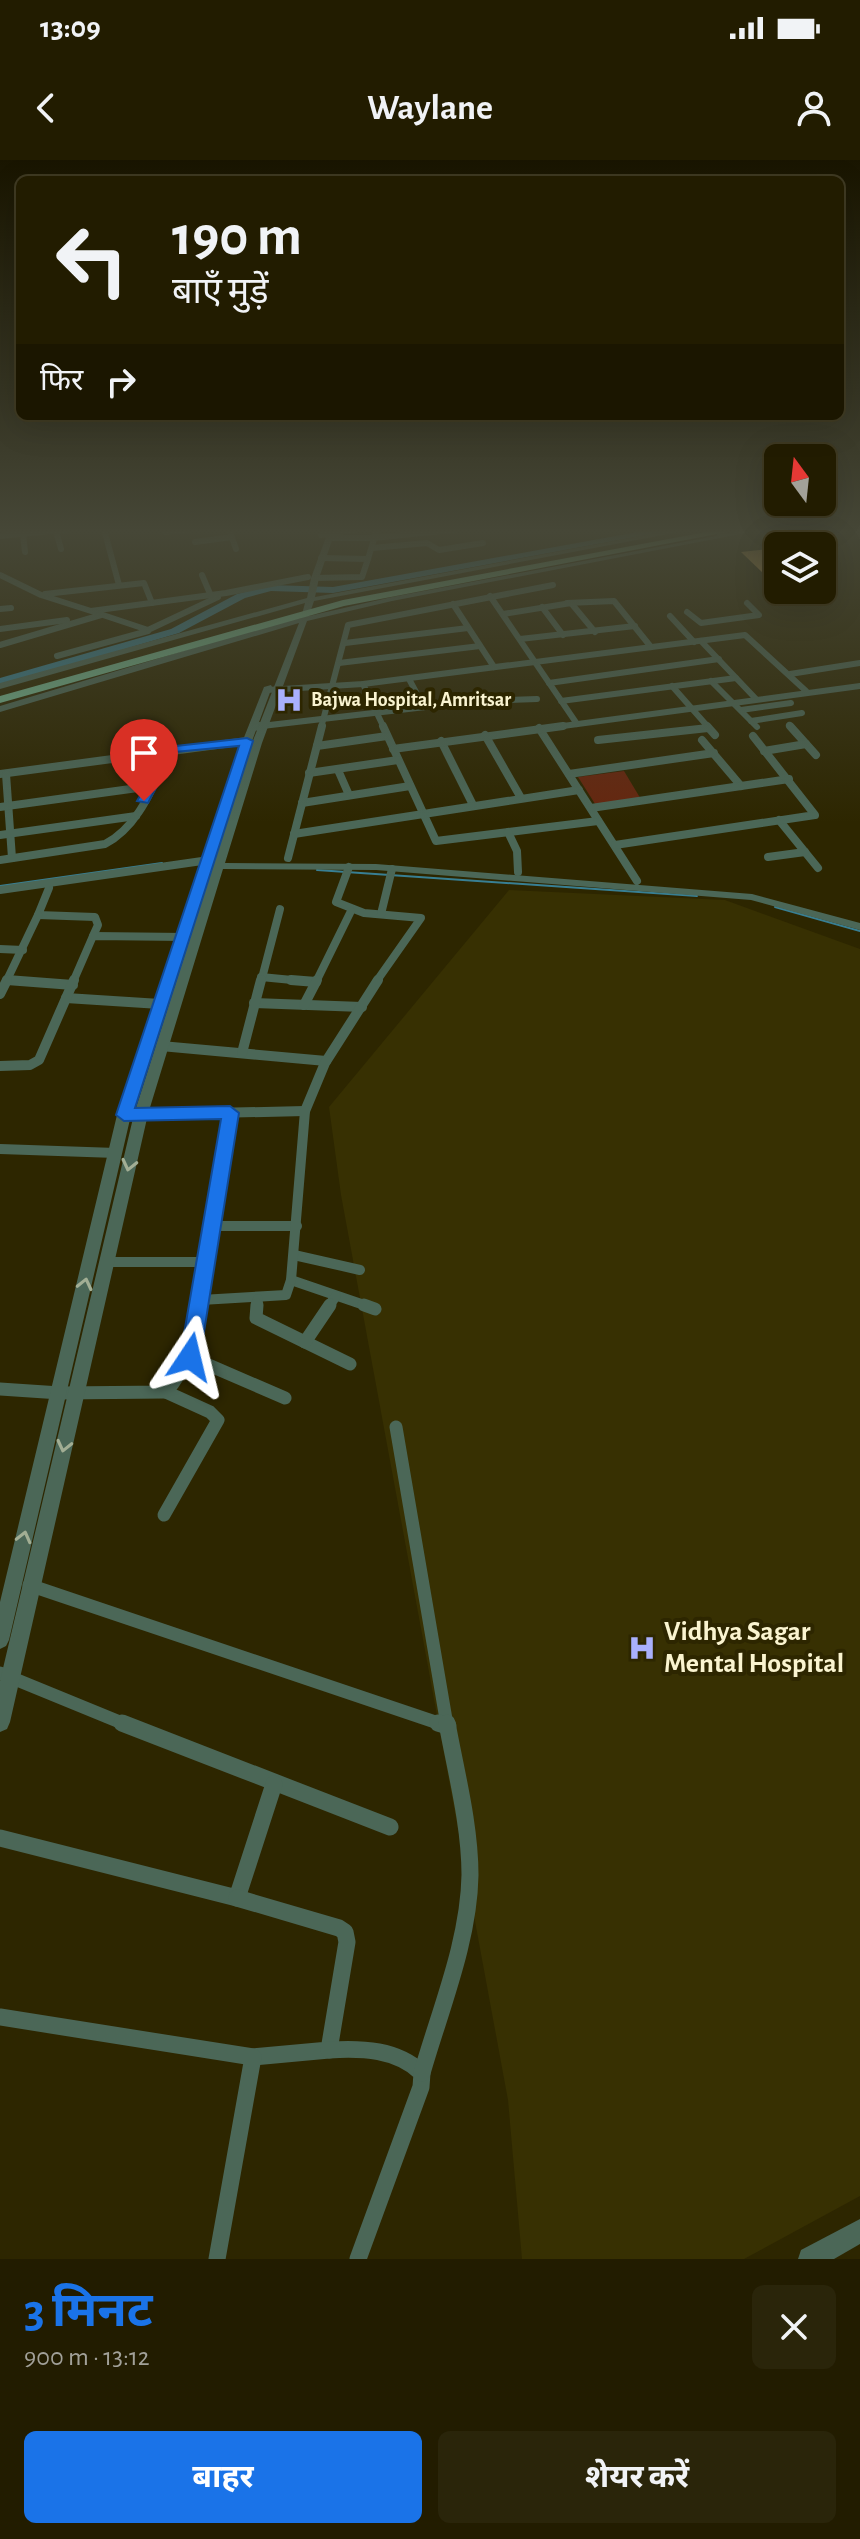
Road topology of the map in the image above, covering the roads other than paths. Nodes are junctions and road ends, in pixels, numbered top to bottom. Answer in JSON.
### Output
{"nodes":[{"id":1,"x":54,"y":627,"type":"edge"},
{"id":2,"x":139,"y":627,"type":"edge"},
{"id":3,"x":154,"y":627,"type":"edge"},
{"id":4,"x":212,"y":627,"type":"edge"},
{"id":5,"x":234,"y":627,"type":"edge"},
{"id":6,"x":258,"y":627,"type":"edge"},
{"id":7,"x":277,"y":627,"type":"edge"},
{"id":8,"x":295,"y":627,"type":"edge"},
{"id":9,"x":295,"y":627,"type":"edge"},
{"id":10,"x":348,"y":627,"type":"edge"},
{"id":11,"x":400,"y":627,"type":"edge"},
{"id":12,"x":423,"y":627,"type":"edge"},
{"id":13,"x":512,"y":627,"type":"edge"},
{"id":14,"x":557,"y":627,"type":"edge"},
{"id":15,"x":591,"y":627,"type":"edge"},
{"id":16,"x":629,"y":627,"type":"edge"},
{"id":17,"x":636,"y":627,"type":"edge"},
{"id":18,"x":682,"y":627,"type":"edge"},
{"id":19,"x":727,"y":627,"type":"edge"},
{"id":20,"x":468,"y":628,"type":"joint"},
{"id":21,"x":148,"y":630,"type":"junction"},
{"id":22,"x":595,"y":632,"type":"junction"},
{"id":23,"x":426,"y":633,"type":"junction"},
{"id":24,"x":405,"y":635,"type":"junction"},
{"id":25,"x":563,"y":635,"type":"junction"},
{"id":26,"x":737,"y":636,"type":"junction"},
{"id":27,"x":520,"y":639,"type":"junction"},
{"id":28,"x":697,"y":641,"type":"junction"},
{"id":29,"x":345,"y":643,"type":"junction"},
{"id":30,"x":0,"y":645,"type":"edge"},
{"id":31,"x":480,"y":646,"type":"junction"},
{"id":32,"x":651,"y":647,"type":"junction"},
{"id":33,"x":57,"y":656,"type":"dead end"},
{"id":34,"x":719,"y":659,"type":"junction"},
{"id":35,"x":536,"y":662,"type":"junction"},
{"id":36,"x":339,"y":663,"type":"junction"},
{"id":37,"x":860,"y":663,"type":"edge"},
{"id":38,"x":494,"y":667,"type":"junction"},
{"id":39,"x":790,"y":674,"type":"junction"},
{"id":40,"x":736,"y":678,"type":"junction"},
{"id":41,"x":409,"y":679,"type":"junction"},
{"id":42,"x":711,"y":681,"type":"junction"},
{"id":43,"x":549,"y":683,"type":"junction"},
{"id":44,"x":363,"y":684,"type":"junction"},
{"id":45,"x":0,"y":686,"type":"edge"},
{"id":46,"x":672,"y":686,"type":"junction"},
{"id":47,"x":860,"y":686,"type":"edge"},
{"id":48,"x":331,"y":688,"type":"junction"},
{"id":49,"x":271,"y":690,"type":"junction"},
{"id":50,"x":806,"y":691,"type":"junction"},
{"id":51,"x":0,"y":693,"type":"edge"},
{"id":52,"x":537,"y":699,"type":"dead end"},
{"id":53,"x":756,"y":699,"type":"junction"},
{"id":54,"x":0,"y":700,"type":"edge"},
{"id":55,"x":561,"y":701,"type":"junction"},
{"id":56,"x":733,"y":702,"type":"junction"},
{"id":57,"x":791,"y":703,"type":"dead end"},
{"id":58,"x":424,"y":707,"type":"junction"},
{"id":59,"x":0,"y":709,"type":"edge"},
{"id":60,"x":690,"y":709,"type":"junction"},
{"id":61,"x":741,"y":710,"type":"junction"},
{"id":62,"x":376,"y":713,"type":"junction"},
{"id":63,"x":802,"y":713,"type":"dead end"},
{"id":64,"x":323,"y":721,"type":"junction"},
{"id":65,"x":577,"y":724,"type":"junction"},
{"id":66,"x":789,"y":725,"type":"dead end"},
{"id":67,"x":259,"y":727,"type":"junction"},
{"id":68,"x":539,"y":728,"type":"junction"},
{"id":69,"x":708,"y":728,"type":"junction"},
{"id":70,"x":753,"y":728,"type":"junction"},
{"id":71,"x":485,"y":735,"type":"junction"},
{"id":72,"x":715,"y":735,"type":"dead end"},
{"id":73,"x":387,"y":736,"type":"junction"},
{"id":74,"x":598,"y":740,"type":"dead end"},
{"id":75,"x":702,"y":740,"type":"dead end"},
{"id":76,"x":247,"y":741,"type":"junction"},
{"id":77,"x":441,"y":741,"type":"junction"},
{"id":78,"x":806,"y":744,"type":"junction"},
{"id":79,"x":317,"y":746,"type":"junction"},
{"id":80,"x":171,"y":749,"type":"junction"},
{"id":81,"x":393,"y":749,"type":"junction"},
{"id":82,"x":764,"y":751,"type":"junction"},
{"id":83,"x":714,"y":753,"type":"junction"},
{"id":84,"x":816,"y":755,"type":"dead end"},
{"id":85,"x":398,"y":760,"type":"junction"},
{"id":86,"x":338,"y":770,"type":"junction"},
{"id":87,"x":309,"y":773,"type":"junction"},
{"id":88,"x":3,"y":774,"type":"edge"},
{"id":89,"x":569,"y":774,"type":"junction"},
{"id":90,"x":789,"y":779,"type":"junction"},
{"id":91,"x":152,"y":786,"type":"junction"},
{"id":92,"x":410,"y":786,"type":"junction"},
{"id":93,"x":741,"y":786,"type":"junction"},
{"id":94,"x":579,"y":790,"type":"junction"},
{"id":95,"x":349,"y":795,"type":"junction"},
{"id":96,"x":521,"y":798,"type":"junction"},
{"id":97,"x":302,"y":803,"type":"junction"},
{"id":98,"x":473,"y":805,"type":"junction"},
{"id":99,"x":4,"y":806,"type":"edge"},
{"id":100,"x":591,"y":808,"type":"junction"},
{"id":101,"x":422,"y":813,"type":"junction"},
{"id":102,"x":136,"y":816,"type":"junction"},
{"id":103,"x":779,"y":820,"type":"junction"},
{"id":104,"x":598,"y":821,"type":"junction"},
{"id":105,"x":508,"y":832,"type":"junction"},
{"id":106,"x":11,"y":834,"type":"junction"},
{"id":107,"x":294,"y":834,"type":"junction"},
{"id":108,"x":0,"y":835,"type":"edge"},
{"id":109,"x":615,"y":845,"type":"junction"},
{"id":110,"x":805,"y":852,"type":"junction"},
{"id":111,"x":768,"y":857,"type":"dead end"},
{"id":112,"x":12,"y":858,"type":"junction"},
{"id":113,"x":288,"y":858,"type":"junction"},
{"id":114,"x":0,"y":860,"type":"edge"},
{"id":115,"x":213,"y":863,"type":"junction"},
{"id":116,"x":349,"y":867,"type":"junction"},
{"id":117,"x":818,"y":868,"type":"dead end"},
{"id":118,"x":392,"y":869,"type":"junction"},
{"id":119,"x":518,"y":872,"type":"junction"},
{"id":120,"x":637,"y":881,"type":"junction"},
{"id":121,"x":49,"y":888,"type":"junction"},
{"id":122,"x":0,"y":890,"type":"edge"},
{"id":123,"x":0,"y":897,"type":"edge"},
{"id":124,"x":280,"y":909,"type":"dead end"},
{"id":125,"x":351,"y":911,"type":"junction"},
{"id":126,"x":381,"y":914,"type":"junction"},
{"id":127,"x":38,"y":915,"type":"junction"},
{"id":128,"x":860,"y":924,"type":"edge"},
{"id":129,"x":93,"y":936,"type":"junction"},
{"id":130,"x":185,"y":937,"type":"junction"},
{"id":131,"x":0,"y":949,"type":"edge"},
{"id":132,"x":23,"y":950,"type":"junction"},
{"id":133,"x":261,"y":977,"type":"junction"},
{"id":134,"x":7,"y":980,"type":"junction"},
{"id":135,"x":316,"y":982,"type":"junction"},
{"id":136,"x":73,"y":985,"type":"junction"},
{"id":137,"x":0,"y":994,"type":"edge"},
{"id":138,"x":66,"y":998,"type":"junction"},
{"id":139,"x":254,"y":1003,"type":"junction"},
{"id":140,"x":160,"y":1004,"type":"junction"},
{"id":141,"x":304,"y":1005,"type":"junction"},
{"id":142,"x":362,"y":1007,"type":"junction"},
{"id":143,"x":161,"y":1046,"type":"junction"},
{"id":144,"x":242,"y":1053,"type":"junction"},
{"id":145,"x":326,"y":1061,"type":"junction"},
{"id":146,"x":0,"y":1066,"type":"edge"},
{"id":147,"x":305,"y":1111,"type":"junction"},
{"id":148,"x":230,"y":1113,"type":"junction"},
{"id":149,"x":141,"y":1114,"type":"junction"},
{"id":150,"x":124,"y":1115,"type":"junction"},
{"id":151,"x":0,"y":1149,"type":"edge"},
{"id":152,"x":116,"y":1153,"type":"junction"},
{"id":153,"x":212,"y":1226,"type":"junction"},
{"id":154,"x":297,"y":1226,"type":"junction"},
{"id":155,"x":294,"y":1255,"type":"junction"},
{"id":156,"x":107,"y":1262,"type":"junction"},
{"id":157,"x":207,"y":1262,"type":"junction"},
{"id":158,"x":360,"y":1270,"type":"dead end"},
{"id":159,"x":291,"y":1280,"type":"junction"},
{"id":160,"x":336,"y":1296,"type":"junction"},
{"id":161,"x":258,"y":1299,"type":"junction"},
{"id":162,"x":201,"y":1300,"type":"junction"},
{"id":163,"x":375,"y":1309,"type":"dead end"},
{"id":164,"x":305,"y":1342,"type":"junction"},
{"id":165,"x":190,"y":1357,"type":"junction"},
{"id":166,"x":350,"y":1364,"type":"dead end"},
{"id":167,"x":0,"y":1389,"type":"edge"},
{"id":168,"x":166,"y":1392,"type":"junction"},
{"id":169,"x":60,"y":1393,"type":"junction"},
{"id":170,"x":76,"y":1393,"type":"junction"},
{"id":171,"x":285,"y":1398,"type":"dead end"},
{"id":172,"x":396,"y":1427,"type":"dead end"},
{"id":173,"x":164,"y":1515,"type":"dead end"},
{"id":174,"x":13,"y":1579,"type":"junction"},
{"id":175,"x":31,"y":1585,"type":"junction"},
{"id":176,"x":0,"y":1640,"type":"edge"},
{"id":177,"x":5,"y":1675,"type":"edge"},
{"id":178,"x":0,"y":1722,"type":"edge"},
{"id":179,"x":448,"y":1726,"type":"junction"},
{"id":180,"x":274,"y":1784,"type":"junction"},
{"id":181,"x":390,"y":1827,"type":"dead end"},
{"id":182,"x":0,"y":1838,"type":"edge"},
{"id":183,"x":237,"y":1898,"type":"junction"},
{"id":184,"x":0,"y":2017,"type":"edge"},
{"id":185,"x":329,"y":2050,"type":"junction"},
{"id":186,"x":253,"y":2057,"type":"junction"},
{"id":187,"x":422,"y":2073,"type":"junction"},
{"id":188,"x":860,"y":2231,"type":"edge"},
{"id":189,"x":217,"y":2259,"type":"edge"},
{"id":190,"x":358,"y":2259,"type":"edge"},
{"id":191,"x":810,"y":2259,"type":"edge"}],
"edges":[{"from":1,"to":30,"type":"street"},
{"from":2,"to":21,"type":"street"},
{"from":3,"to":21,"type":"street"},
{"from":4,"to":45,"type":"street"},
{"from":5,"to":51,"type":"highway"},
{"from":6,"to":54,"type":"highway"},
{"from":7,"to":59,"type":"street"},
{"from":8,"to":49,"type":"street"},
{"from":9,"to":49,"type":"street"},
{"from":10,"to":29,"type":"street"},
{"from":11,"to":24,"type":"street"},
{"from":12,"to":23,"type":"street"},
{"from":13,"to":27,"type":"street"},
{"from":14,"to":25,"type":"street"},
{"from":15,"to":22,"type":"street"},
{"from":16,"to":22,"type":"street"},
{"from":17,"to":32,"type":"street"},
{"from":18,"to":28,"type":"street"},
{"from":19,"to":26,"type":"street"},
{"from":20,"to":23,"type":"street"},
{"from":20,"to":31,"type":"street"},
{"from":21,"to":33,"type":"street"},
{"from":22,"to":25,"type":"street"},
{"from":23,"to":24,"type":"street"},
{"from":24,"to":29,"type":"street"},
{"from":25,"to":27,"type":"street"},
{"from":26,"to":28,"type":"street"},
{"from":26,"to":39,"type":"street"},
{"from":27,"to":35,"type":"street"},
{"from":28,"to":32,"type":"street"},
{"from":28,"to":34,"type":"street"},
{"from":29,"to":36,"type":"street"},
{"from":31,"to":36,"type":"street"},
{"from":31,"to":38,"type":"street"},
{"from":32,"to":35,"type":"street"},
{"from":34,"to":40,"type":"street"},
{"from":34,"to":43,"type":"street"},
{"from":35,"to":38,"type":"street"},
{"from":35,"to":43,"type":"street"},
{"from":36,"to":48,"type":"street"},
{"from":37,"to":39,"type":"street"},
{"from":38,"to":41,"type":"street"},
{"from":39,"to":50,"type":"street"},
{"from":40,"to":42,"type":"street"},
{"from":40,"to":53,"type":"street"},
{"from":41,"to":44,"type":"street"},
{"from":41,"to":58,"type":"street"},
{"from":42,"to":46,"type":"street"},
{"from":42,"to":56,"type":"street"},
{"from":43,"to":55,"type":"street"},
{"from":44,"to":48,"type":"street"},
{"from":44,"to":62,"type":"street"},
{"from":46,"to":55,"type":"street"},
{"from":46,"to":60,"type":"street"},
{"from":47,"to":50,"type":"street"},
{"from":48,"to":49,"type":"street"},
{"from":48,"to":64,"type":"street"},
{"from":49,"to":67,"type":"street"},
{"from":50,"to":53,"type":"street"},
{"from":52,"to":58,"type":"street"},
{"from":53,"to":56,"type":"street"},
{"from":55,"to":65,"type":"street"},
{"from":56,"to":60,"type":"street"},
{"from":56,"to":61,"type":"street"},
{"from":57,"to":61,"type":"street"},
{"from":58,"to":62,"type":"street"},
{"from":60,"to":65,"type":"street"},
{"from":60,"to":69,"type":"street"},
{"from":61,"to":70,"type":"street"},
{"from":62,"to":64,"type":"street"},
{"from":62,"to":73,"type":"street"},
{"from":63,"to":70,"type":"street"},
{"from":64,"to":67,"type":"street"},
{"from":64,"to":79,"type":"street"},
{"from":65,"to":68,"type":"street"},
{"from":66,"to":78,"type":"street"},
{"from":67,"to":76,"type":"street"},
{"from":67,"to":115,"type":"street"},
{"from":68,"to":71,"type":"street"},
{"from":68,"to":89,"type":"street"},
{"from":69,"to":72,"type":"street"},
{"from":69,"to":74,"type":"street"},
{"from":70,"to":82,"type":"street"},
{"from":71,"to":77,"type":"street"},
{"from":71,"to":96,"type":"street"},
{"from":73,"to":79,"type":"street"},
{"from":73,"to":81,"type":"street"},
{"from":75,"to":83,"type":"street"},
{"from":76,"to":80,"type":"street"},
{"from":76,"to":115,"type":"street"},
{"from":77,"to":81,"type":"street"},
{"from":77,"to":98,"type":"street"},
{"from":78,"to":82,"type":"street"},
{"from":78,"to":84,"type":"street"},
{"from":79,"to":87,"type":"street"},
{"from":80,"to":88,"type":"street"},
{"from":80,"to":91,"type":"street"},
{"from":81,"to":85,"type":"street"},
{"from":82,"to":90,"type":"street"},
{"from":83,"to":89,"type":"street"},
{"from":83,"to":93,"type":"street"},
{"from":85,"to":86,"type":"street"},
{"from":85,"to":92,"type":"street"},
{"from":86,"to":87,"type":"street"},
{"from":86,"to":95,"type":"street"},
{"from":87,"to":97,"type":"street"},
{"from":88,"to":99,"type":"street"},
{"from":89,"to":94,"type":"street"},
{"from":90,"to":93,"type":"street"},
{"from":90,"to":103,"type":"street"},
{"from":91,"to":99,"type":"street"},
{"from":91,"to":102,"type":"street"},
{"from":92,"to":95,"type":"street"},
{"from":92,"to":101,"type":"street"},
{"from":93,"to":100,"type":"street"},
{"from":94,"to":96,"type":"street"},
{"from":94,"to":100,"type":"street"},
{"from":95,"to":97,"type":"street"},
{"from":96,"to":98,"type":"street"},
{"from":97,"to":107,"type":"street"},
{"from":98,"to":101,"type":"street"},
{"from":99,"to":106,"type":"street"},
{"from":100,"to":104,"type":"street"},
{"from":101,"to":105,"type":"street"},
{"from":101,"to":107,"type":"street"},
{"from":102,"to":106,"type":"street"},
{"from":102,"to":112,"type":"street"},
{"from":103,"to":109,"type":"street"},
{"from":103,"to":110,"type":"street"},
{"from":104,"to":105,"type":"street"},
{"from":104,"to":109,"type":"street"},
{"from":105,"to":119,"type":"street"},
{"from":106,"to":108,"type":"street"},
{"from":106,"to":112,"type":"street"},
{"from":107,"to":113,"type":"street"},
{"from":109,"to":120,"type":"street"},
{"from":110,"to":111,"type":"street"},
{"from":110,"to":117,"type":"street"},
{"from":112,"to":114,"type":"street"},
{"from":113,"to":115,"type":"street"},
{"from":113,"to":119,"type":"street"},
{"from":115,"to":116,"type":"street"},
{"from":115,"to":121,"type":"street"},
{"from":115,"to":122,"type":"street"},
{"from":115,"to":130,"type":"street"},
{"from":115,"to":143,"type":"street"},
{"from":116,"to":118,"type":"street"},
{"from":116,"to":125,"type":"street"},
{"from":118,"to":126,"type":"street"},
{"from":118,"to":128,"type":"street"},
{"from":119,"to":120,"type":"street"},
{"from":120,"to":128,"type":"street"},
{"from":121,"to":123,"type":"street"},
{"from":121,"to":127,"type":"street"},
{"from":124,"to":133,"type":"street"},
{"from":125,"to":126,"type":"street"},
{"from":125,"to":135,"type":"street"},
{"from":126,"to":142,"type":"street"},
{"from":127,"to":129,"type":"street"},
{"from":127,"to":132,"type":"street"},
{"from":129,"to":130,"type":"street"},
{"from":129,"to":136,"type":"street"},
{"from":130,"to":140,"type":"street"},
{"from":131,"to":132,"type":"street"},
{"from":132,"to":134,"type":"street"},
{"from":133,"to":135,"type":"street"},
{"from":133,"to":139,"type":"street"},
{"from":134,"to":136,"type":"street"},
{"from":134,"to":137,"type":"street"},
{"from":135,"to":141,"type":"street"},
{"from":136,"to":138,"type":"street"},
{"from":138,"to":140,"type":"street"},
{"from":138,"to":146,"type":"street"},
{"from":139,"to":141,"type":"street"},
{"from":139,"to":144,"type":"street"},
{"from":140,"to":150,"type":"street"},
{"from":141,"to":142,"type":"street"},
{"from":142,"to":145,"type":"street"},
{"from":143,"to":144,"type":"street"},
{"from":143,"to":149,"type":"street"},
{"from":144,"to":145,"type":"street"},
{"from":145,"to":147,"type":"street"},
{"from":147,"to":148,"type":"street"},
{"from":147,"to":154,"type":"street"},
{"from":148,"to":149,"type":"street"},
{"from":148,"to":153,"type":"street"},
{"from":149,"to":150,"type":"street"},
{"from":149,"to":156,"type":"street","one_way":true},
{"from":150,"to":152,"type":"street"},
{"from":151,"to":152,"type":"street"},
{"from":169,"to":152,"type":"street","one_way":true},
{"from":153,"to":154,"type":"street"},
{"from":153,"to":157,"type":"street"},
{"from":154,"to":155,"type":"street"},
{"from":155,"to":158,"type":"street"},
{"from":155,"to":159,"type":"street"},
{"from":156,"to":157,"type":"street"},
{"from":156,"to":170,"type":"street"},
{"from":157,"to":162,"type":"street"},
{"from":159,"to":160,"type":"street"},
{"from":159,"to":161,"type":"street"},
{"from":160,"to":163,"type":"street"},
{"from":160,"to":164,"type":"street"},
{"from":161,"to":162,"type":"street"},
{"from":161,"to":164,"type":"street"},
{"from":162,"to":165,"type":"street"},
{"from":164,"to":166,"type":"street"},
{"from":165,"to":168,"type":"street"},
{"from":165,"to":171,"type":"street"},
{"from":167,"to":169,"type":"street"},
{"from":168,"to":170,"type":"street"},
{"from":168,"to":173,"type":"street"},
{"from":169,"to":170,"type":"street"},
{"from":174,"to":169,"type":"street","one_way":true},
{"from":170,"to":175,"type":"street","one_way":true},
{"from":172,"to":179,"type":"street"},
{"from":174,"to":175,"type":"street"},
{"from":174,"to":176,"type":"street"},
{"from":175,"to":177,"type":"street"},
{"from":175,"to":179,"type":"street"},
{"from":177,"to":178,"type":"street"},
{"from":177,"to":180,"type":"street"},
{"from":179,"to":187,"type":"street"},
{"from":180,"to":181,"type":"street"},
{"from":180,"to":183,"type":"street"},
{"from":182,"to":183,"type":"street"},
{"from":183,"to":185,"type":"street"},
{"from":184,"to":186,"type":"street"},
{"from":185,"to":186,"type":"street"},
{"from":185,"to":187,"type":"street"},
{"from":186,"to":189,"type":"street"},
{"from":187,"to":190,"type":"street"},
{"from":188,"to":191,"type":"street"}]}
